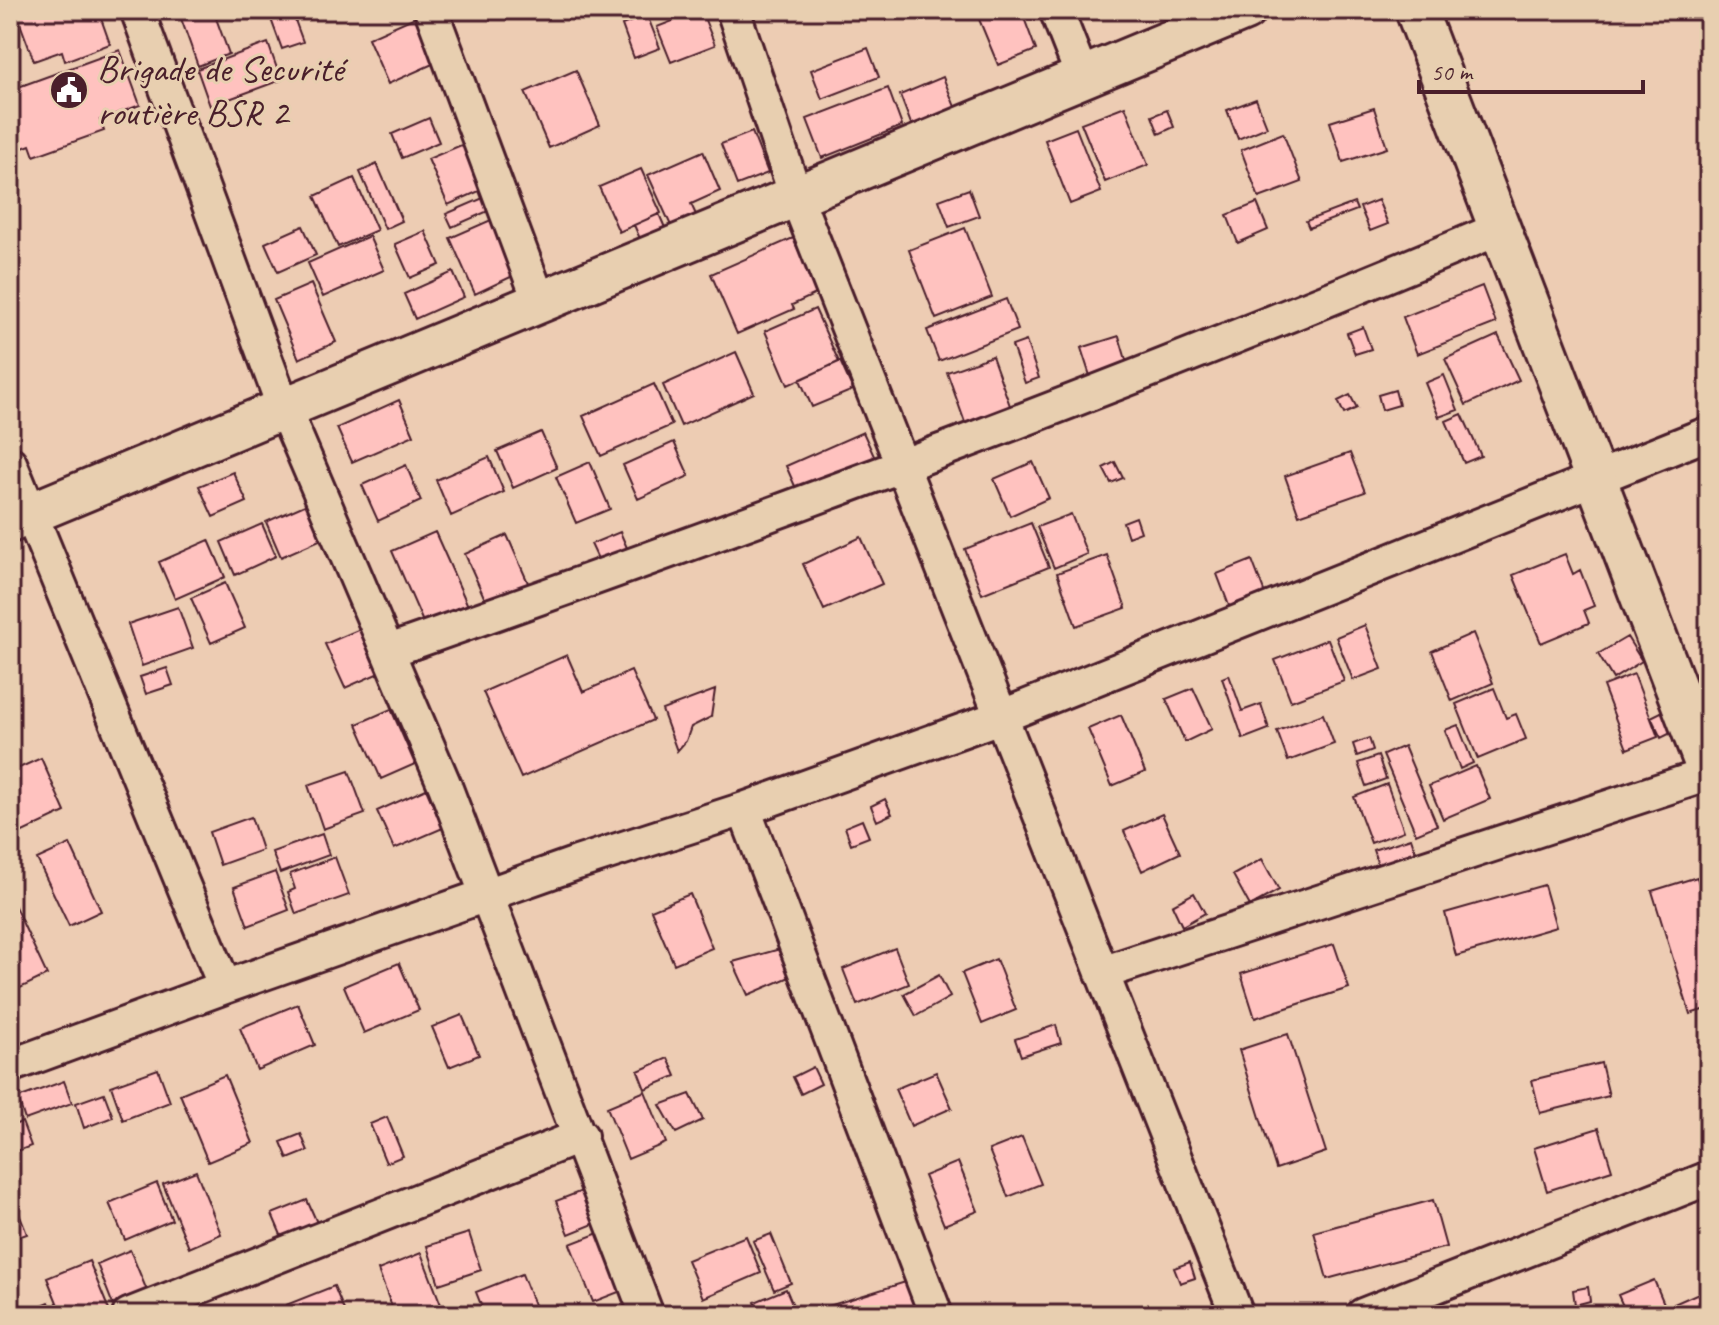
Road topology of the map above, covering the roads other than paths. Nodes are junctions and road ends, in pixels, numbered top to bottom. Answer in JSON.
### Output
{"nodes":[{"id":1,"x":137,"y":10,"type":"edge"},
{"id":2,"x":431,"y":10,"type":"edge"},
{"id":3,"x":733,"y":10,"type":"edge"},
{"id":4,"x":1056,"y":10,"type":"edge"},
{"id":5,"x":1245,"y":10,"type":"edge"},
{"id":6,"x":1416,"y":10,"type":"edge"},
{"id":7,"x":1082,"y":76,"type":"junction"},
{"id":8,"x":796,"y":196,"type":"junction"},
{"id":9,"x":1501,"y":228,"type":"junction"},
{"id":10,"x":540,"y":303,"type":"junction"},
{"id":11,"x":283,"y":406,"type":"junction"},
{"id":12,"x":1709,"y":433,"type":"edge"},
{"id":13,"x":10,"y":463,"type":"edge"},
{"id":14,"x":904,"y":466,"type":"junction"},
{"id":15,"x":1595,"y":480,"type":"junction"},
{"id":16,"x":20,"y":518,"type":"edge"},
{"id":17,"x":389,"y":651,"type":"junction"},
{"id":18,"x":1000,"y":717,"type":"junction"},
{"id":19,"x":1709,"y":774,"type":"edge"},
{"id":20,"x":744,"y":809,"type":"junction"},
{"id":21,"x":489,"y":896,"type":"junction"},
{"id":22,"x":1102,"y":973,"type":"junction"},
{"id":23,"x":225,"y":987,"type":"junction"},
{"id":24,"x":10,"y":1066,"type":"edge"},
{"id":25,"x":581,"y":1136,"type":"junction"},
{"id":26,"x":1709,"y":1178,"type":"edge"},
{"id":27,"x":129,"y":1315,"type":"edge"},
{"id":28,"x":647,"y":1315,"type":"edge"},
{"id":29,"x":936,"y":1315,"type":"edge"},
{"id":30,"x":1237,"y":1315,"type":"edge"},
{"id":31,"x":1363,"y":1315,"type":"edge"}],
"edges":[{"from":1,"to":11,"type":"street"},
{"from":2,"to":10,"type":"street"},
{"from":3,"to":8,"type":"street"},
{"from":4,"to":7,"type":"street"},
{"from":5,"to":7,"type":"street"},
{"from":6,"to":9,"type":"street"},
{"from":7,"to":8,"type":"street"},
{"from":8,"to":10,"type":"street"},
{"from":8,"to":14,"type":"street"},
{"from":9,"to":14,"type":"street"},
{"from":9,"to":15,"type":"street"},
{"from":10,"to":11,"type":"street"},
{"from":11,"to":16,"type":"street"},
{"from":11,"to":17,"type":"street"},
{"from":12,"to":15,"type":"street"},
{"from":13,"to":16,"type":"street"},
{"from":14,"to":17,"type":"street"},
{"from":14,"to":18,"type":"street"},
{"from":15,"to":18,"type":"street"},
{"from":15,"to":19,"type":"street"},
{"from":16,"to":23,"type":"street"},
{"from":17,"to":21,"type":"street"},
{"from":18,"to":20,"type":"street"},
{"from":18,"to":22,"type":"street"},
{"from":19,"to":22,"type":"street"},
{"from":20,"to":21,"type":"street"},
{"from":20,"to":29,"type":"street"},
{"from":21,"to":23,"type":"street"},
{"from":21,"to":25,"type":"street"},
{"from":22,"to":30,"type":"street"},
{"from":23,"to":24,"type":"street"},
{"from":25,"to":27,"type":"street"},
{"from":25,"to":28,"type":"street"},
{"from":26,"to":31,"type":"street"}]}
